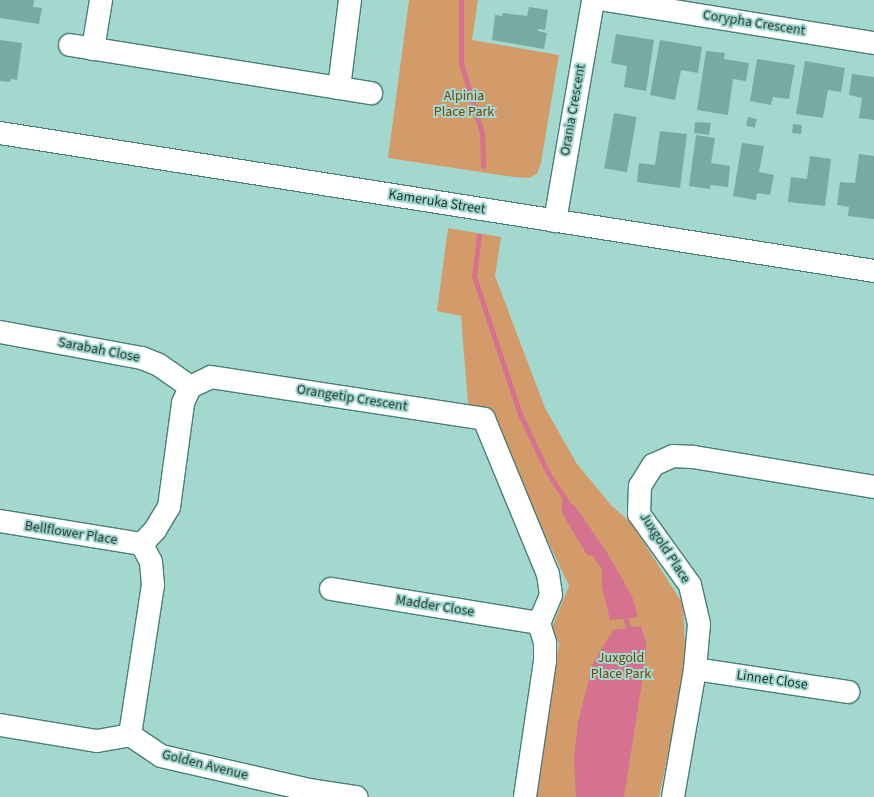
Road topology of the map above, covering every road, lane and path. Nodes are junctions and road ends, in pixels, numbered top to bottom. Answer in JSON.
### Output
{"nodes":[{"id":1,"x":101,"y":0,"type":"edge"},
{"id":2,"x":350,"y":0,"type":"edge"},
{"id":3,"x":593,"y":0,"type":"edge"},
{"id":4,"x":605,"y":0,"type":"edge"},
{"id":5,"x":874,"y":43,"type":"edge"},
{"id":6,"x":70,"y":45,"type":"dead end"},
{"id":7,"x":93,"y":49,"type":"junction"},
{"id":8,"x":339,"y":88,"type":"junction"},
{"id":9,"x":372,"y":93,"type":"dead end"},
{"id":10,"x":0,"y":118,"type":"edge"},
{"id":11,"x":0,"y":133,"type":"edge"},
{"id":12,"x":556,"y":214,"type":"junction"},
{"id":13,"x":874,"y":257,"type":"edge"},
{"id":14,"x":874,"y":271,"type":"edge"},
{"id":15,"x":0,"y":332,"type":"edge"},
{"id":16,"x":190,"y":387,"type":"junction"},
{"id":17,"x":874,"y":487,"type":"edge"},
{"id":18,"x":0,"y":521,"type":"edge"},
{"id":19,"x":142,"y":544,"type":"junction"},
{"id":20,"x":331,"y":589,"type":"dead end"},
{"id":21,"x":539,"y":623,"type":"junction"},
{"id":22,"x":695,"y":669,"type":"junction"},
{"id":23,"x":848,"y":692,"type":"dead end"},
{"id":24,"x":0,"y":725,"type":"edge"},
{"id":25,"x":130,"y":735,"type":"junction"},
{"id":26,"x":309,"y":793,"type":"edge"},
{"id":27,"x":356,"y":797,"type":"edge"},
{"id":28,"x":525,"y":797,"type":"edge"},
{"id":29,"x":673,"y":797,"type":"edge"}],
"edges":[{"from":1,"to":7,"type":"street"},
{"from":2,"to":8,"type":"street"},
{"from":3,"to":12,"type":"street","name":"Orania Crescent"},
{"from":4,"to":5,"type":"street","name":"Corypha Crescent"},
{"from":6,"to":7,"type":"street"},
{"from":7,"to":8,"type":"street"},
{"from":8,"to":9,"type":"street"},
{"from":10,"to":12,"type":"street","name":"Kameruka Street"},
{"from":11,"to":12,"type":"street","name":"Kameruka Street"},
{"from":12,"to":13,"type":"street","name":"Kameruka Street"},
{"from":12,"to":14,"type":"street","name":"Kameruka Street"},
{"from":15,"to":16,"type":"street","name":"Sarabah Close"},
{"from":16,"to":19,"type":"street"},
{"from":16,"to":21,"type":"street","name":"Orangetip Crescent"},
{"from":17,"to":22,"type":"street","name":"Juxgold Place"},
{"from":18,"to":19,"type":"street","name":"Bellflower Place"},
{"from":19,"to":25,"type":"street"},
{"from":20,"to":21,"type":"street","name":"Madder Close"},
{"from":21,"to":28,"type":"street"},
{"from":22,"to":23,"type":"street","name":"Linnet Close"},
{"from":22,"to":29,"type":"street","name":"Juxgold Place"},
{"from":24,"to":25,"type":"street"},
{"from":25,"to":26,"type":"street","name":"Golden Avenue"},
{"from":26,"to":27,"type":"street","name":"Golden Avenue"}]}
